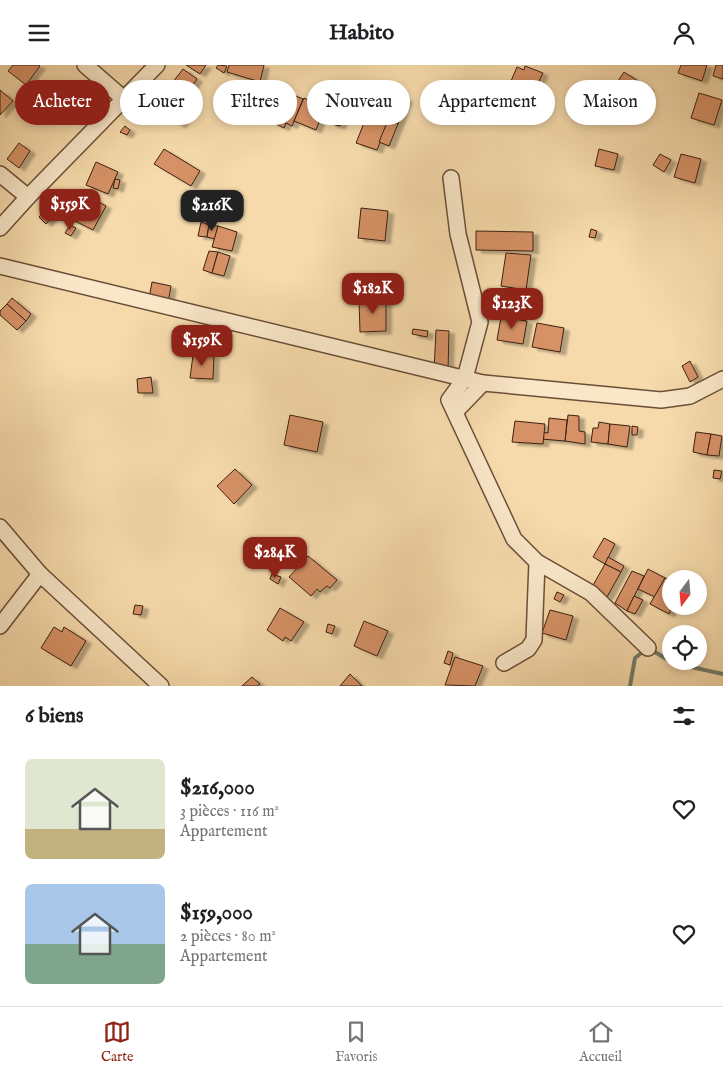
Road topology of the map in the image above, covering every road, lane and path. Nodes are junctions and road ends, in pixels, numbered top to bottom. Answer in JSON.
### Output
{"nodes":[{"id":1,"x":85,"y":65,"type":"edge"},
{"id":2,"x":157,"y":65,"type":"edge"},
{"id":3,"x":142,"y":80,"type":"edge"},
{"id":4,"x":120,"y":96,"type":"edge"},
{"id":5,"x":120,"y":103,"type":"edge"},
{"id":6,"x":0,"y":174,"type":"edge"},
{"id":7,"x":451,"y":178,"type":"dead end"},
{"id":8,"x":28,"y":197,"type":"junction"},
{"id":9,"x":0,"y":228,"type":"edge"},
{"id":10,"x":0,"y":266,"type":"edge"},
{"id":11,"x":465,"y":378,"type":"junction"},
{"id":12,"x":723,"y":379,"type":"edge"},
{"id":13,"x":483,"y":383,"type":"junction"},
{"id":14,"x":455,"y":412,"type":"junction"},
{"id":15,"x":0,"y":527,"type":"edge"},
{"id":16,"x":538,"y":562,"type":"junction"},
{"id":17,"x":40,"y":574,"type":"junction"},
{"id":18,"x":0,"y":626,"type":"edge"},
{"id":19,"x":648,"y":648,"type":"dead end"},
{"id":20,"x":504,"y":663,"type":"dead end"},
{"id":21,"x":161,"y":686,"type":"edge"}],
"edges":[{"from":1,"to":4,"type":"street"},
{"from":2,"to":3,"type":"street"},
{"from":5,"to":8,"type":"street"},
{"from":6,"to":8,"type":"street"},
{"from":7,"to":11,"type":"street"},
{"from":8,"to":9,"type":"street"},
{"from":10,"to":11,"type":"street"},
{"from":11,"to":13,"type":"street"},
{"from":11,"to":14,"type":"street"},
{"from":12,"to":13,"type":"street"},
{"from":13,"to":14,"type":"street"},
{"from":14,"to":16,"type":"street"},
{"from":15,"to":17,"type":"street"},
{"from":16,"to":19,"type":"street"},
{"from":16,"to":20,"type":"street"},
{"from":17,"to":18,"type":"street"},
{"from":17,"to":21,"type":"street"}]}
